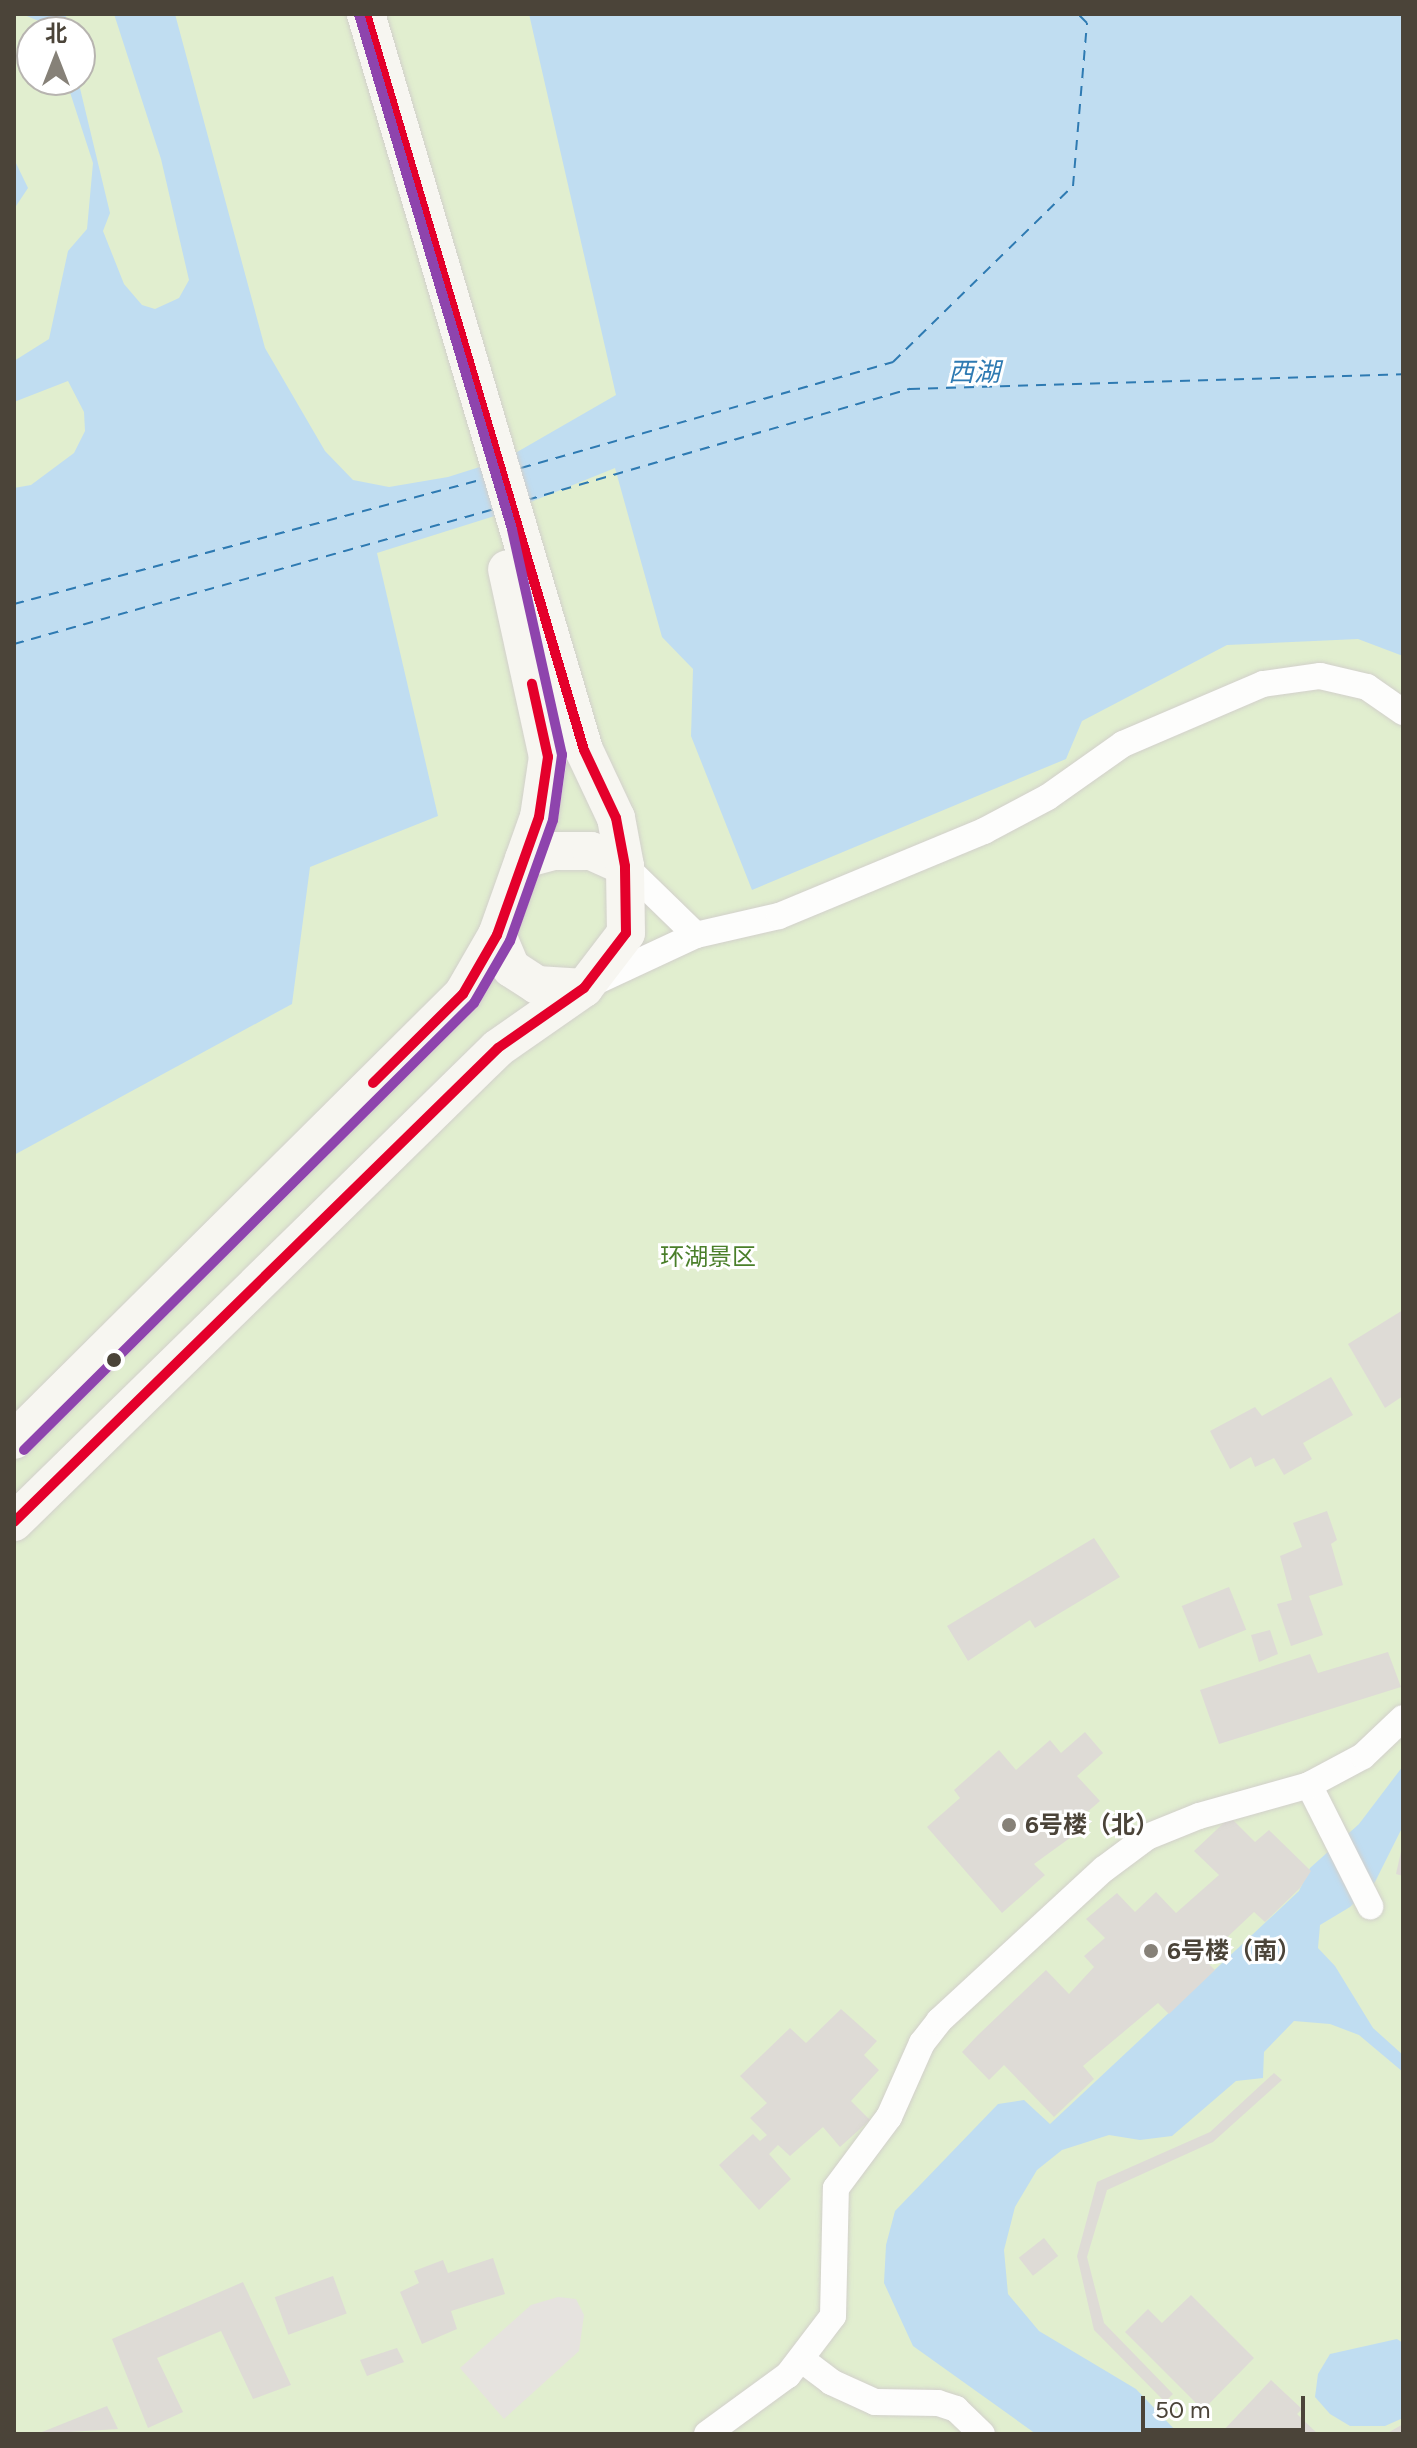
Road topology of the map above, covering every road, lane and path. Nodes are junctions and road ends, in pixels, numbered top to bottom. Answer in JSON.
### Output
{"nodes":[{"id":1,"x":344,"y":14,"type":"edge"},
{"id":2,"x":366,"y":14,"type":"edge"},
{"id":3,"x":483,"y":446,"type":"junction"},
{"id":4,"x":509,"y":530,"type":"junction"},
{"id":5,"x":1403,"y":712,"type":"edge"},
{"id":6,"x":524,"y":859,"type":"junction"},
{"id":7,"x":625,"y":866,"type":"junction"},
{"id":8,"x":497,"y":935,"type":"junction"},
{"id":9,"x":696,"y":935,"type":"junction"},
{"id":10,"x":584,"y":988,"type":"junction"},
{"id":11,"x":14,"y":1440,"type":"edge"},
{"id":12,"x":14,"y":1522,"type":"edge"},
{"id":13,"x":1403,"y":1718,"type":"edge"},
{"id":14,"x":1309,"y":1785,"type":"junction"},
{"id":15,"x":1370,"y":1906,"type":"dead end"},
{"id":16,"x":801,"y":2359,"type":"junction"},
{"id":17,"x":707,"y":2434,"type":"edge"},
{"id":18,"x":982,"y":2434,"type":"edge"}],
"edges":[{"from":1,"to":3,"type":"main road"},
{"from":2,"to":3,"type":"main road"},
{"from":3,"to":4,"type":"main road"},
{"from":4,"to":6,"type":"main road"},
{"from":4,"to":7,"type":"main road"},
{"from":5,"to":9,"type":"street"},
{"from":6,"to":7,"type":"main road"},
{"from":6,"to":8,"type":"main road"},
{"from":7,"to":9,"type":"street"},
{"from":7,"to":10,"type":"main road"},
{"from":8,"to":10,"type":"main road"},
{"from":8,"to":11,"type":"main road"},
{"from":9,"to":10,"type":"street"},
{"from":10,"to":12,"type":"main road"},
{"from":13,"to":14,"type":"street"},
{"from":14,"to":15,"type":"street"},
{"from":14,"to":16,"type":"street"},
{"from":16,"to":17,"type":"street"},
{"from":16,"to":18,"type":"street"}]}
